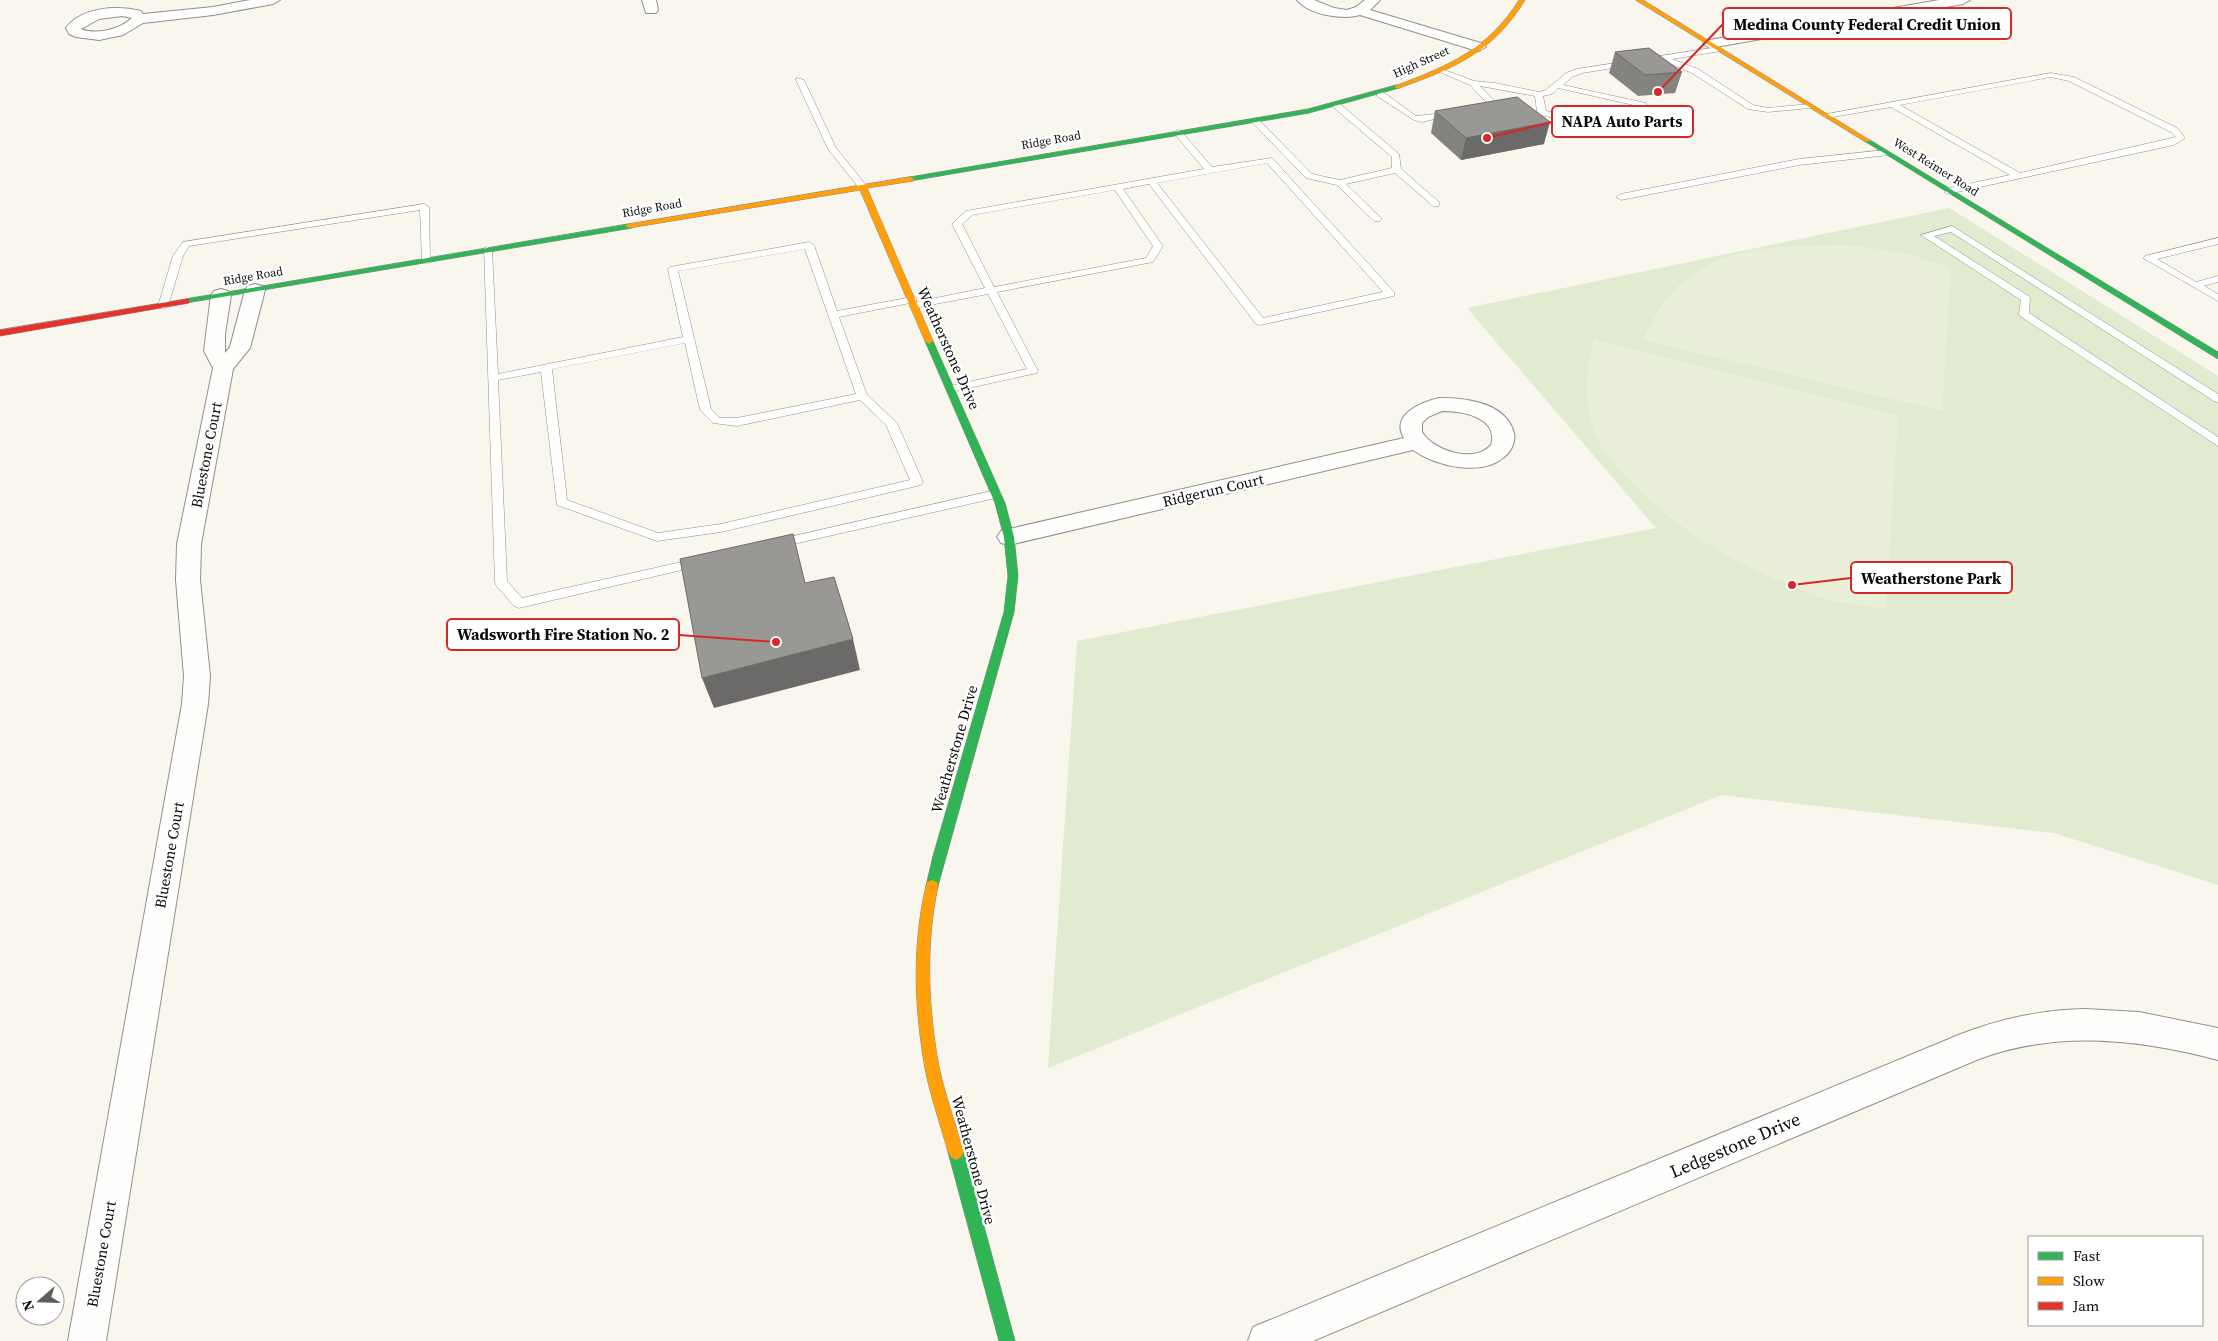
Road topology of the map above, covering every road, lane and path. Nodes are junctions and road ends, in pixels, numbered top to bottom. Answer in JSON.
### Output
{"nodes":[{"id":1,"x":273,"y":0,"type":"edge"},
{"id":2,"x":1304,"y":0,"type":"edge"},
{"id":3,"x":1373,"y":0,"type":"edge"},
{"id":4,"x":1522,"y":0,"type":"edge"},
{"id":5,"x":1640,"y":0,"type":"edge"},
{"id":6,"x":1963,"y":0,"type":"edge"},
{"id":7,"x":1360,"y":11,"type":"junction"},
{"id":8,"x":139,"y":19,"type":"dead end"},
{"id":9,"x":1714,"y":46,"type":"junction"},
{"id":10,"x":1479,"y":47,"type":"junction"},
{"id":11,"x":1662,"y":58,"type":"junction"},
{"id":12,"x":1439,"y":70,"type":"junction"},
{"id":13,"x":800,"y":80,"type":"dead end"},
{"id":14,"x":1473,"y":83,"type":"junction"},
{"id":15,"x":1558,"y":86,"type":"junction"},
{"id":16,"x":1380,"y":94,"type":"junction"},
{"id":17,"x":1539,"y":94,"type":"junction"},
{"id":18,"x":1892,"y":104,"type":"junction"},
{"id":19,"x":1336,"y":105,"type":"junction"},
{"id":20,"x":1810,"y":106,"type":"junction"},
{"id":21,"x":1309,"y":111,"type":"joint"},
{"id":22,"x":1469,"y":111,"type":"edge"},
{"id":23,"x":1460,"y":113,"type":"edge"},
{"id":24,"x":1827,"y":116,"type":"junction"},
{"id":25,"x":1254,"y":120,"type":"junction"},
{"id":26,"x":1178,"y":133,"type":"junction"},
{"id":27,"x":1886,"y":152,"type":"junction"},
{"id":28,"x":1397,"y":170,"type":"junction"},
{"id":29,"x":1210,"y":171,"type":"junction"},
{"id":30,"x":2019,"y":176,"type":"junction"},
{"id":31,"x":1151,"y":181,"type":"junction"},
{"id":32,"x":1340,"y":183,"type":"junction"},
{"id":33,"x":862,"y":186,"type":"junction"},
{"id":34,"x":1117,"y":187,"type":"junction"},
{"id":35,"x":1948,"y":191,"type":"junction"},
{"id":36,"x":1621,"y":197,"type":"dead end"},
{"id":37,"x":1436,"y":204,"type":"dead end"},
{"id":38,"x":1377,"y":219,"type":"dead end"},
{"id":39,"x":2218,"y":241,"type":"edge"},
{"id":40,"x":487,"y":250,"type":"junction"},
{"id":41,"x":427,"y":260,"type":"junction"},
{"id":42,"x":2218,"y":279,"type":"edge"},
{"id":43,"x":2195,"y":284,"type":"junction"},
{"id":44,"x":254,"y":290,"type":"junction"},
{"id":45,"x":991,"y":290,"type":"junction"},
{"id":46,"x":221,"y":296,"type":"junction"},
{"id":47,"x":2218,"y":298,"type":"edge"},
{"id":48,"x":913,"y":302,"type":"junction"},
{"id":49,"x":162,"y":306,"type":"junction"},
{"id":50,"x":834,"y":315,"type":"junction"},
{"id":51,"x":0,"y":333,"type":"edge"},
{"id":52,"x":689,"y":339,"type":"junction"},
{"id":53,"x":2218,"y":356,"type":"edge"},
{"id":54,"x":546,"y":367,"type":"junction"},
{"id":55,"x":223,"y":368,"type":"junction"},
{"id":56,"x":492,"y":378,"type":"junction"},
{"id":57,"x":950,"y":389,"type":"junction"},
{"id":58,"x":862,"y":396,"type":"junction"},
{"id":59,"x":2218,"y":399,"type":"edge"},
{"id":60,"x":1417,"y":442,"type":"dead end"},
{"id":61,"x":2218,"y":442,"type":"edge"},
{"id":62,"x":996,"y":494,"type":"junction"},
{"id":63,"x":1009,"y":537,"type":"junction"},
{"id":64,"x":763,"y":547,"type":"edge"},
{"id":65,"x":714,"y":558,"type":"edge"},
{"id":66,"x":2218,"y":1044,"type":"edge"},
{"id":67,"x":87,"y":1341,"type":"edge"},
{"id":68,"x":1007,"y":1341,"type":"edge"},
{"id":69,"x":1267,"y":1341,"type":"edge"}],
"edges":[{"from":1,"to":8,"type":"street"},
{"from":2,"to":7,"type":"street"},
{"from":3,"to":7,"type":"street"},
{"from":4,"to":10,"type":"street","name":"High Street"},
{"from":5,"to":9,"type":"street","name":"West Reimer Road"},
{"from":6,"to":9,"type":"street"},
{"from":7,"to":10,"type":"street"},
{"from":9,"to":11,"type":"lane"},
{"from":9,"to":20,"type":"street","name":"West Reimer Road"},
{"from":10,"to":12,"type":"street","name":"High Street"},
{"from":11,"to":15,"type":"lane"},
{"from":11,"to":20,"type":"lane"},
{"from":12,"to":14,"type":"lane"},
{"from":12,"to":16,"type":"street","name":"High Street"},
{"from":13,"to":33,"type":"lane"},
{"from":14,"to":17,"type":"lane"},
{"from":14,"to":22,"type":"lane"},
{"from":15,"to":17,"type":"lane"},
{"from":15,"to":17,"type":"lane"},
{"from":16,"to":19,"type":"street","name":"High Street"},
{"from":16,"to":23,"type":"lane"},
{"from":18,"to":24,"type":"lane"},
{"from":18,"to":30,"type":"lane"},
{"from":18,"to":30,"type":"lane"},
{"from":19,"to":21,"type":"street","name":"High Street"},
{"from":19,"to":28,"type":"lane"},
{"from":20,"to":24,"type":"street","name":"West Reimer Road"},
{"from":21,"to":25,"type":"street","name":"Ridge Road"},
{"from":24,"to":27,"type":"street","name":"West Reimer Road"},
{"from":25,"to":26,"type":"street","name":"Ridge Road"},
{"from":25,"to":32,"type":"lane"},
{"from":26,"to":29,"type":"lane"},
{"from":26,"to":33,"type":"street","name":"Ridge Road"},
{"from":27,"to":35,"type":"street","name":"West Reimer Road"},
{"from":27,"to":36,"type":"lane"},
{"from":28,"to":32,"type":"lane"},
{"from":28,"to":37,"type":"lane"},
{"from":29,"to":31,"type":"lane"},
{"from":29,"to":31,"type":"lane"},
{"from":30,"to":35,"type":"lane"},
{"from":31,"to":34,"type":"lane"},
{"from":32,"to":38,"type":"lane"},
{"from":33,"to":40,"type":"street","name":"Ridge Road"},
{"from":33,"to":48,"type":"street","name":"Weatherstone Drive"},
{"from":34,"to":45,"type":"lane"},
{"from":34,"to":45,"type":"lane"},
{"from":35,"to":53,"type":"street","name":"West Reimer Road"},
{"from":39,"to":43,"type":"lane"},
{"from":40,"to":41,"type":"street","name":"Ridge Road"},
{"from":40,"to":56,"type":"lane"},
{"from":41,"to":44,"type":"street","name":"Ridge Road"},
{"from":41,"to":49,"type":"lane"},
{"from":42,"to":43,"type":"lane"},
{"from":43,"to":47,"type":"lane"},
{"from":44,"to":46,"type":"street","name":"Ridge Road"},
{"from":44,"to":55,"type":"street","name":"Bluestone Court"},
{"from":45,"to":48,"type":"lane"},
{"from":45,"to":57,"type":"lane"},
{"from":46,"to":49,"type":"street","name":"Ridge Road"},
{"from":46,"to":55,"type":"street"},
{"from":48,"to":50,"type":"lane"},
{"from":48,"to":57,"type":"street","name":"Weatherstone Drive"},
{"from":49,"to":51,"type":"street","name":"Ridge Road"},
{"from":50,"to":52,"type":"lane"},
{"from":50,"to":58,"type":"lane"},
{"from":52,"to":54,"type":"lane"},
{"from":52,"to":58,"type":"lane"},
{"from":54,"to":56,"type":"lane"},
{"from":54,"to":58,"type":"lane"},
{"from":55,"to":67,"type":"street","name":"Bluestone Court"},
{"from":56,"to":65,"type":"lane"},
{"from":57,"to":62,"type":"street","name":"Weatherstone Drive"},
{"from":59,"to":61,"type":"lane"},
{"from":60,"to":63,"type":"street","name":"Ridgerun Court"},
{"from":62,"to":63,"type":"street","name":"Weatherstone Drive"},
{"from":62,"to":64,"type":"lane"},
{"from":63,"to":68,"type":"street","name":"Weatherstone Drive"},
{"from":66,"to":69,"type":"street","name":"Ledgestone Drive"}]}
